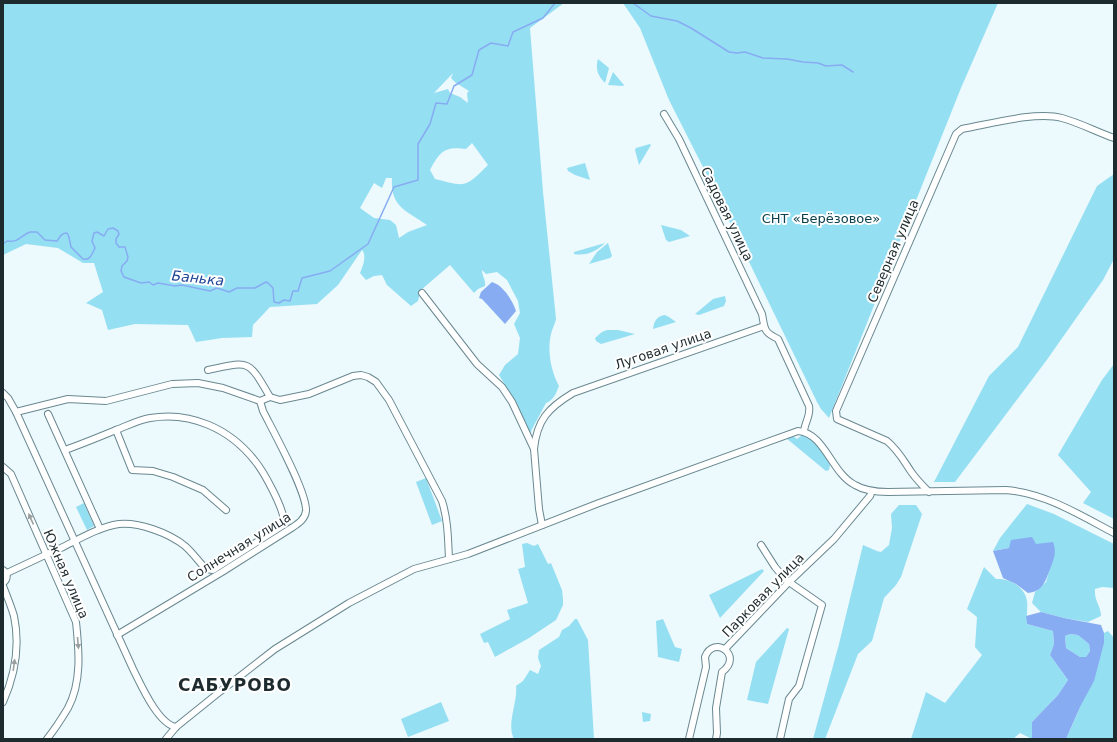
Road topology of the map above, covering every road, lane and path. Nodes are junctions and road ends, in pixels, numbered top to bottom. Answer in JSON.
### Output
{"nodes":[{"id":1,"x":664,"y":114,"type":"dead end"},
{"id":2,"x":1114,"y":138,"type":"edge"},
{"id":3,"x":422,"y":293,"type":"dead end"},
{"id":4,"x":764,"y":326,"type":"junction"},
{"id":5,"x":208,"y":370,"type":"dead end"},
{"id":6,"x":3,"y":393,"type":"edge"},
{"id":7,"x":270,"y":397,"type":"junction"},
{"id":8,"x":260,"y":401,"type":"junction"},
{"id":9,"x":16,"y":412,"type":"junction"},
{"id":10,"x":48,"y":414,"type":"dead end"},
{"id":11,"x":116,"y":430,"type":"junction"},
{"id":12,"x":804,"y":431,"type":"junction"},
{"id":13,"x":534,"y":449,"type":"junction"},
{"id":14,"x":65,"y":450,"type":"junction"},
{"id":15,"x":3,"y":467,"type":"edge"},
{"id":16,"x":872,"y":491,"type":"junction"},
{"id":17,"x":929,"y":492,"type":"junction"},
{"id":18,"x":226,"y":510,"type":"dead end"},
{"id":19,"x":542,"y":525,"type":"junction"},
{"id":20,"x":100,"y":529,"type":"junction"},
{"id":21,"x":1114,"y":533,"type":"edge"},
{"id":22,"x":75,"y":541,"type":"junction"},
{"id":23,"x":761,"y":545,"type":"dead end"},
{"id":24,"x":47,"y":554,"type":"junction"},
{"id":25,"x":449,"y":559,"type":"junction"},
{"id":26,"x":5,"y":571,"type":"edge"},
{"id":27,"x":789,"y":582,"type":"junction"},
{"id":28,"x":3,"y":583,"type":"edge"},
{"id":29,"x":3,"y":586,"type":"edge"},
{"id":30,"x":117,"y":635,"type":"junction"},
{"id":31,"x":725,"y":649,"type":"junction"},
{"id":32,"x":3,"y":702,"type":"edge"},
{"id":33,"x":176,"y":727,"type":"junction"},
{"id":34,"x":47,"y":739,"type":"edge"},
{"id":35,"x":166,"y":739,"type":"edge"},
{"id":36,"x":689,"y":739,"type":"edge"},
{"id":37,"x":716,"y":739,"type":"edge"},
{"id":38,"x":780,"y":739,"type":"edge"}],
"edges":[{"from":1,"to":4,"type":"street","name":"Садовая улица"},
{"from":2,"to":17,"type":"street","name":"Северная улица"},
{"from":3,"to":13,"type":"street"},
{"from":4,"to":12,"type":"street"},
{"from":4,"to":13,"type":"street","name":"Луговая улица"},
{"from":5,"to":7,"type":"street"},
{"from":6,"to":9,"type":"street"},
{"from":7,"to":8,"type":"street"},
{"from":7,"to":25,"type":"street"},
{"from":8,"to":9,"type":"street"},
{"from":8,"to":30,"type":"street","name":"Солнечная улица"},
{"from":9,"to":22,"type":"street"},
{"from":10,"to":14,"type":"street"},
{"from":11,"to":14,"type":"street"},
{"from":11,"to":18,"type":"street"},
{"from":11,"to":20,"type":"street"},
{"from":12,"to":16,"type":"street"},
{"from":12,"to":19,"type":"street"},
{"from":13,"to":19,"type":"street"},
{"from":14,"to":20,"type":"street"},
{"from":24,"to":15,"type":"street","name":"Южная улица","one_way":true},
{"from":16,"to":17,"type":"street"},
{"from":16,"to":27,"type":"street","name":"Парковая улица"},
{"from":17,"to":21,"type":"street"},
{"from":19,"to":25,"type":"street"},
{"from":20,"to":22,"type":"street"},
{"from":22,"to":24,"type":"street"},
{"from":22,"to":30,"type":"street"},
{"from":23,"to":27,"type":"street"},
{"from":24,"to":26,"type":"street"},
{"from":24,"to":34,"type":"street","name":"Южная улица","one_way":true},
{"from":25,"to":33,"type":"street"},
{"from":26,"to":28,"type":"street"},
{"from":27,"to":31,"type":"street","name":"Парковая улица"},
{"from":27,"to":38,"type":"street"},
{"from":32,"to":29,"type":"street","one_way":true},
{"from":30,"to":33,"type":"street"},
{"from":31,"to":36,"type":"street","name":"Парковая улица"},
{"from":31,"to":37,"type":"street"},
{"from":33,"to":35,"type":"street"}]}
